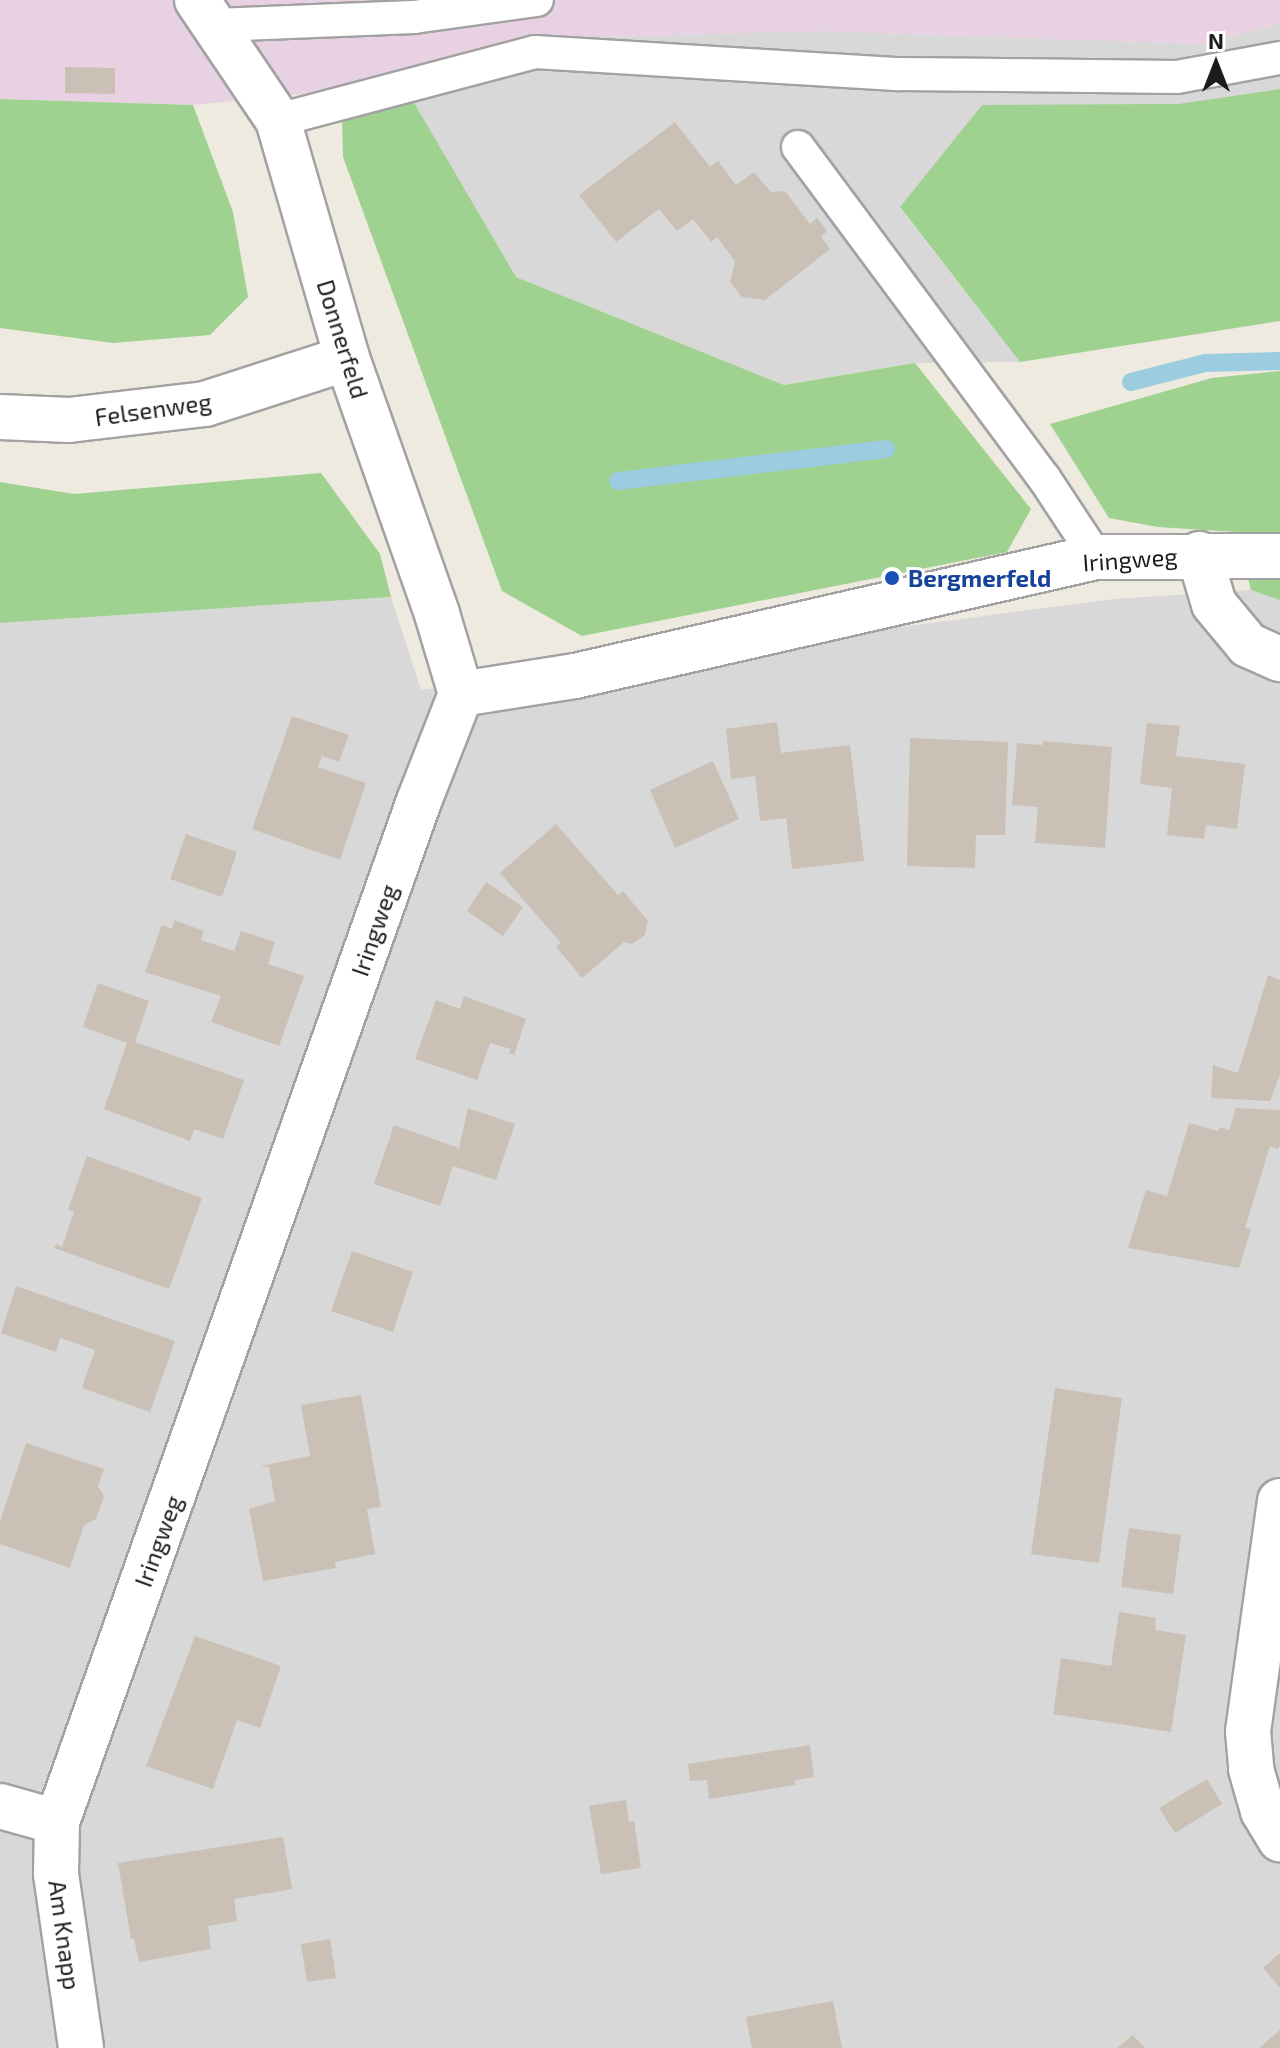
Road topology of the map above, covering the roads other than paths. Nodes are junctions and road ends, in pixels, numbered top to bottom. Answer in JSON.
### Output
{"nodes":[{"id":1,"x":537,"y":0,"type":"edge"},
{"id":2,"x":207,"y":13,"type":"edge"},
{"id":3,"x":1280,"y":58,"type":"edge"},
{"id":4,"x":278,"y":120,"type":"junction"},
{"id":5,"x":798,"y":147,"type":"dead end"},
{"id":6,"x":347,"y":358,"type":"junction"},
{"id":7,"x":0,"y":417,"type":"edge"},
{"id":8,"x":1199,"y":554,"type":"junction"},
{"id":9,"x":1280,"y":556,"type":"edge"},
{"id":10,"x":1096,"y":557,"type":"junction"},
{"id":11,"x":1280,"y":659,"type":"edge"},
{"id":12,"x":461,"y":694,"type":"junction"},
{"id":13,"x":1280,"y":1501,"type":"edge"},
{"id":14,"x":0,"y":1806,"type":"edge"},
{"id":15,"x":57,"y":1822,"type":"junction"},
{"id":16,"x":1280,"y":1839,"type":"edge"},
{"id":17,"x":81,"y":2048,"type":"edge"}],
"edges":[{"from":1,"to":2,"type":"lane"},
{"from":2,"to":4,"type":"street","name":"Donnerfeld"},
{"from":3,"to":4,"type":"lane"},
{"from":4,"to":6,"type":"street","name":"Donnerfeld"},
{"from":5,"to":10,"type":"lane"},
{"from":6,"to":7,"type":"street","name":"Felsenweg"},
{"from":6,"to":12,"type":"street","name":"Donnerfeld"},
{"from":8,"to":9,"type":"street"},
{"from":8,"to":10,"type":"street","name":"Iringweg"},
{"from":8,"to":11,"type":"street"},
{"from":10,"to":12,"type":"street","name":"Iringweg"},
{"from":12,"to":15,"type":"street","name":"Iringweg"},
{"from":13,"to":16,"type":"street"},
{"from":14,"to":15,"type":"street"},
{"from":15,"to":17,"type":"street","name":"Am Knapp"}]}
